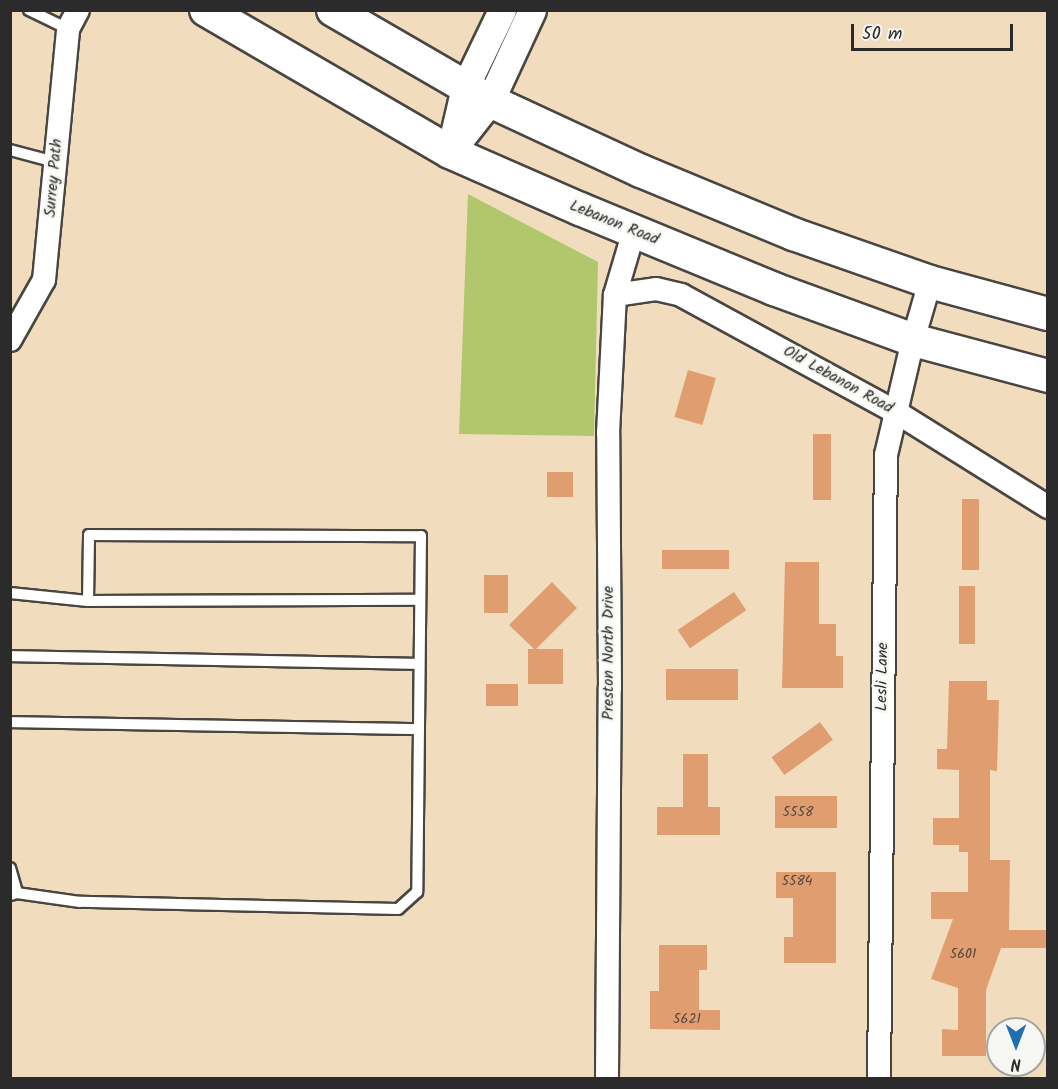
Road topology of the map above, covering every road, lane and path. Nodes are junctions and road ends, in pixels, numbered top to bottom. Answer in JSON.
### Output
{"nodes":[{"id":1,"x":29,"y":10,"type":"edge"},
{"id":2,"x":206,"y":10,"type":"edge"},
{"id":3,"x":333,"y":10,"type":"edge"},
{"id":4,"x":502,"y":10,"type":"edge"},
{"id":5,"x":532,"y":10,"type":"edge"},
{"id":6,"x":73,"y":20,"type":"edge"},
{"id":7,"x":477,"y":94,"type":"junction"},
{"id":8,"x":10,"y":150,"type":"edge"},
{"id":9,"x":450,"y":152,"type":"junction"},
{"id":10,"x":55,"y":162,"type":"junction"},
{"id":11,"x":634,"y":231,"type":"junction"},
{"id":12,"x":930,"y":282,"type":"junction"},
{"id":13,"x":615,"y":295,"type":"junction"},
{"id":14,"x":1047,"y":314,"type":"edge"},
{"id":15,"x":10,"y":340,"type":"edge"},
{"id":16,"x":913,"y":340,"type":"junction"},
{"id":17,"x":1047,"y":376,"type":"edge"},
{"id":18,"x":896,"y":412,"type":"junction"},
{"id":19,"x":1047,"y":507,"type":"edge"},
{"id":20,"x":10,"y":593,"type":"edge"},
{"id":21,"x":420,"y":600,"type":"junction"},
{"id":22,"x":88,"y":601,"type":"junction"},
{"id":23,"x":10,"y":656,"type":"edge"},
{"id":24,"x":419,"y":664,"type":"junction"},
{"id":25,"x":10,"y":722,"type":"edge"},
{"id":26,"x":419,"y":729,"type":"junction"},
{"id":27,"x":10,"y":868,"type":"edge"},
{"id":28,"x":14,"y":894,"type":"edge"},
{"id":29,"x":607,"y":1078,"type":"edge"},
{"id":30,"x":879,"y":1078,"type":"edge"}],
"edges":[{"from":1,"to":6,"type":"lane"},
{"from":2,"to":9,"type":"main road","name":"Lebanon Road"},
{"from":3,"to":7,"type":"main road"},
{"from":4,"to":7,"type":"street"},
{"from":5,"to":7,"type":"street"},
{"from":6,"to":10,"type":"street","name":"Surrey Path"},
{"from":7,"to":9,"type":"street"},
{"from":7,"to":12,"type":"main road"},
{"from":8,"to":10,"type":"lane"},
{"from":9,"to":11,"type":"main road","name":"Lebanon Road"},
{"from":10,"to":15,"type":"street","name":"Surrey Path"},
{"from":11,"to":13,"type":"street","name":"Preston North Drive"},
{"from":11,"to":16,"type":"main road","name":"Lebanon Road"},
{"from":12,"to":14,"type":"main road"},
{"from":12,"to":16,"type":"street","name":"Lesli Lane"},
{"from":13,"to":18,"type":"street","name":"Old Lebanon Road"},
{"from":13,"to":29,"type":"street","name":"Preston North Drive"},
{"from":16,"to":17,"type":"main road","name":"Lebanon Road"},
{"from":16,"to":18,"type":"street","name":"Lesli Lane"},
{"from":18,"to":19,"type":"street","name":"Old Lebanon Road"},
{"from":18,"to":30,"type":"street","name":"Lesli Lane"},
{"from":20,"to":22,"type":"lane"},
{"from":21,"to":22,"type":"lane"},
{"from":21,"to":22,"type":"lane"},
{"from":21,"to":24,"type":"lane"},
{"from":23,"to":24,"type":"lane"},
{"from":24,"to":26,"type":"lane"},
{"from":25,"to":26,"type":"lane"},
{"from":26,"to":28,"type":"lane"},
{"from":27,"to":28,"type":"lane"}]}
